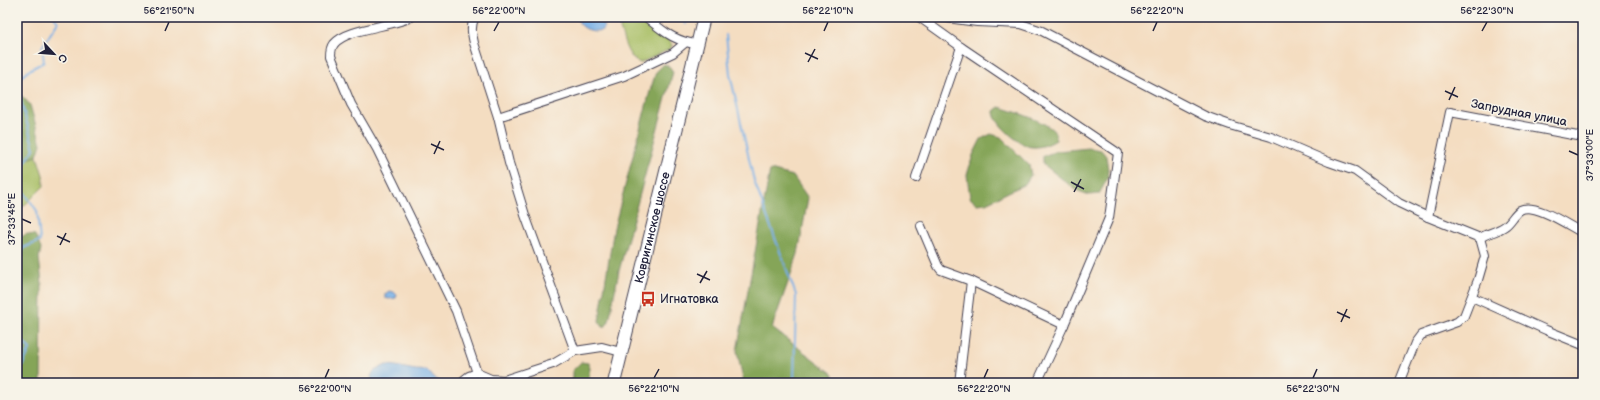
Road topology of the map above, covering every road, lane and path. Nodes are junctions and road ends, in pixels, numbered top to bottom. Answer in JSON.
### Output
{"nodes":[{"id":1,"x":411,"y":17,"type":"edge"},
{"id":2,"x":475,"y":17,"type":"edge"},
{"id":3,"x":646,"y":17,"type":"edge"},
{"id":4,"x":704,"y":17,"type":"edge"},
{"id":5,"x":919,"y":17,"type":"edge"},
{"id":6,"x":940,"y":17,"type":"edge"},
{"id":7,"x":1027,"y":17,"type":"edge"},
{"id":8,"x":1021,"y":24,"type":"junction"},
{"id":9,"x":691,"y":44,"type":"junction"},
{"id":10,"x":960,"y":47,"type":"junction"},
{"id":11,"x":498,"y":117,"type":"junction"},
{"id":12,"x":1583,"y":137,"type":"edge"},
{"id":13,"x":916,"y":178,"type":"dead end"},
{"id":14,"x":1428,"y":217,"type":"junction"},
{"id":15,"x":920,"y":226,"type":"dead end"},
{"id":16,"x":1583,"y":233,"type":"edge"},
{"id":17,"x":1480,"y":238,"type":"junction"},
{"id":18,"x":971,"y":281,"type":"junction"},
{"id":19,"x":1472,"y":297,"type":"junction"},
{"id":20,"x":1064,"y":326,"type":"junction"},
{"id":21,"x":1583,"y":345,"type":"edge"},
{"id":22,"x":575,"y":351,"type":"junction"},
{"id":23,"x":622,"y":352,"type":"junction"},
{"id":24,"x":477,"y":373,"type":"junction"},
{"id":25,"x":460,"y":383,"type":"edge"},
{"id":26,"x":614,"y":383,"type":"edge"},
{"id":27,"x":959,"y":383,"type":"edge"},
{"id":28,"x":1037,"y":383,"type":"edge"},
{"id":29,"x":1399,"y":383,"type":"edge"}],
"edges":[{"from":1,"to":24,"type":"street"},
{"from":2,"to":11,"type":"street"},
{"from":3,"to":9,"type":"street"},
{"from":4,"to":9,"type":"main road","name":"Ковригинское шоссе"},
{"from":5,"to":10,"type":"street"},
{"from":6,"to":8,"type":"street"},
{"from":7,"to":8,"type":"street"},
{"from":8,"to":14,"type":"street"},
{"from":9,"to":11,"type":"street"},
{"from":9,"to":23,"type":"main road","name":"Ковригинское шоссе"},
{"from":10,"to":13,"type":"street"},
{"from":10,"to":20,"type":"street"},
{"from":11,"to":22,"type":"street"},
{"from":12,"to":14,"type":"street","name":"Запрудная улица"},
{"from":14,"to":17,"type":"street"},
{"from":15,"to":18,"type":"street"},
{"from":16,"to":17,"type":"street"},
{"from":17,"to":19,"type":"street"},
{"from":18,"to":20,"type":"street"},
{"from":18,"to":27,"type":"street"},
{"from":19,"to":21,"type":"street"},
{"from":19,"to":29,"type":"street"},
{"from":20,"to":28,"type":"street"},
{"from":22,"to":23,"type":"street"},
{"from":22,"to":24,"type":"street"},
{"from":23,"to":26,"type":"main road","name":"Ковригинское шоссе"},
{"from":24,"to":25,"type":"street"}]}
